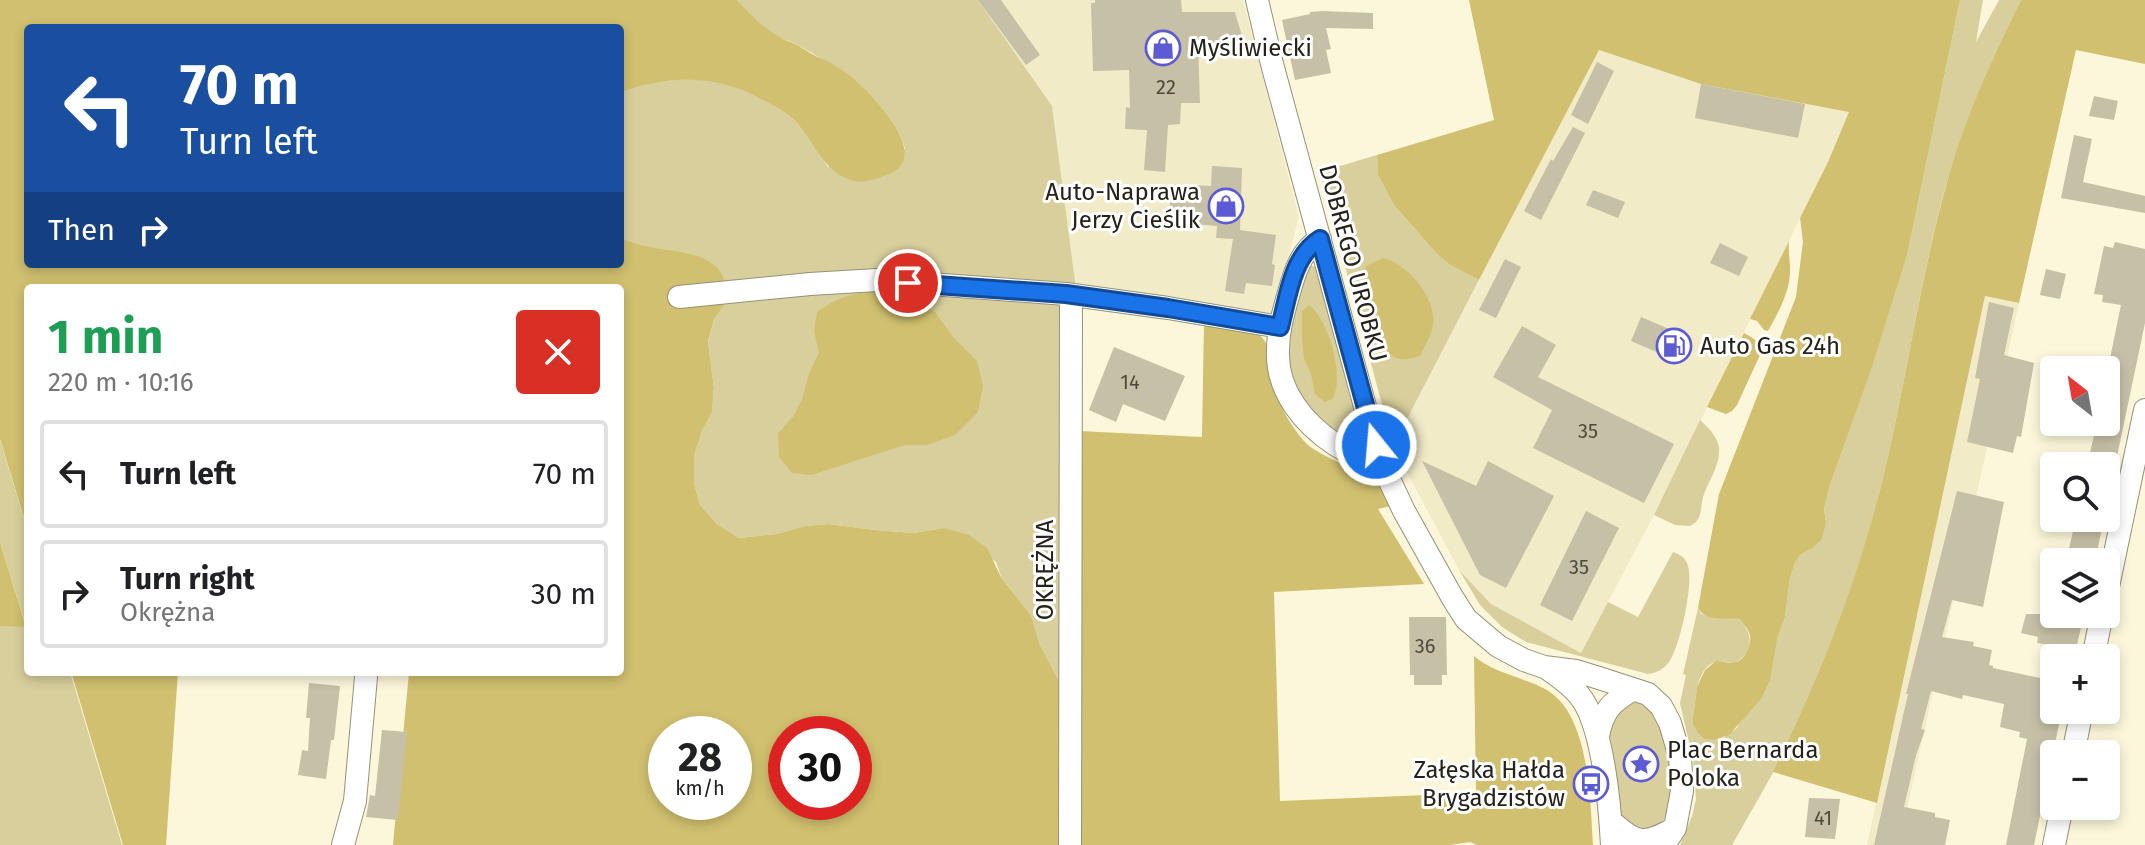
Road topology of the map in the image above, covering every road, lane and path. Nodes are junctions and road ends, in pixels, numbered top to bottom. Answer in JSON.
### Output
{"nodes":[{"id":1,"x":1257,"y":0,"type":"edge"},
{"id":2,"x":1320,"y":239,"type":"junction"},
{"id":3,"x":1071,"y":295,"type":"junction"},
{"id":4,"x":679,"y":297,"type":"dead end"},
{"id":5,"x":1280,"y":327,"type":"junction"},
{"id":6,"x":2145,"y":410,"type":"edge"},
{"id":7,"x":1382,"y":459,"type":"junction"},
{"id":8,"x":2116,"y":548,"type":"edge"},
{"id":9,"x":1544,"y":667,"type":"junction"},
{"id":10,"x":366,"y":677,"type":"dead end"},
{"id":11,"x":1632,"y":690,"type":"junction"},
{"id":12,"x":1598,"y":736,"type":"junction"},
{"id":13,"x":2059,"y":820,"type":"edge"},
{"id":14,"x":1611,"y":821,"type":"junction"},
{"id":15,"x":1669,"y":837,"type":"edge"},
{"id":16,"x":343,"y":845,"type":"edge"},
{"id":17,"x":1070,"y":845,"type":"edge"},
{"id":18,"x":1612,"y":845,"type":"edge"},
{"id":19,"x":2054,"y":845,"type":"edge"}],
"edges":[{"from":1,"to":2,"type":"street","name":"DOBREGO UROBKU"},
{"from":2,"to":5,"type":"street"},
{"from":2,"to":7,"type":"street","name":"DOBREGO UROBKU"},
{"from":3,"to":4,"type":"street"},
{"from":3,"to":5,"type":"street"},
{"from":3,"to":17,"type":"street","name":"OKRĘŻNA"},
{"from":5,"to":7,"type":"street"},
{"from":6,"to":8,"type":"street"},
{"from":7,"to":9,"type":"street","name":"DOBREGO UROBKU"},
{"from":9,"to":11,"type":"street","name":"DOBREGO UROBKU"},
{"from":9,"to":12,"type":"street","name":"DOBREGO UROBKU"},
{"from":10,"to":16,"type":"street"},
{"from":11,"to":12,"type":"street"},
{"from":11,"to":15,"type":"street","name":"DOBREGO UROBKU"},
{"from":12,"to":14,"type":"street","name":"DOBREGO UROBKU"},
{"from":13,"to":19,"type":"street"},
{"from":14,"to":15,"type":"street","name":"DOBREGO UROBKU"},
{"from":14,"to":18,"type":"street","name":"DOBREGO UROBKU"}]}
